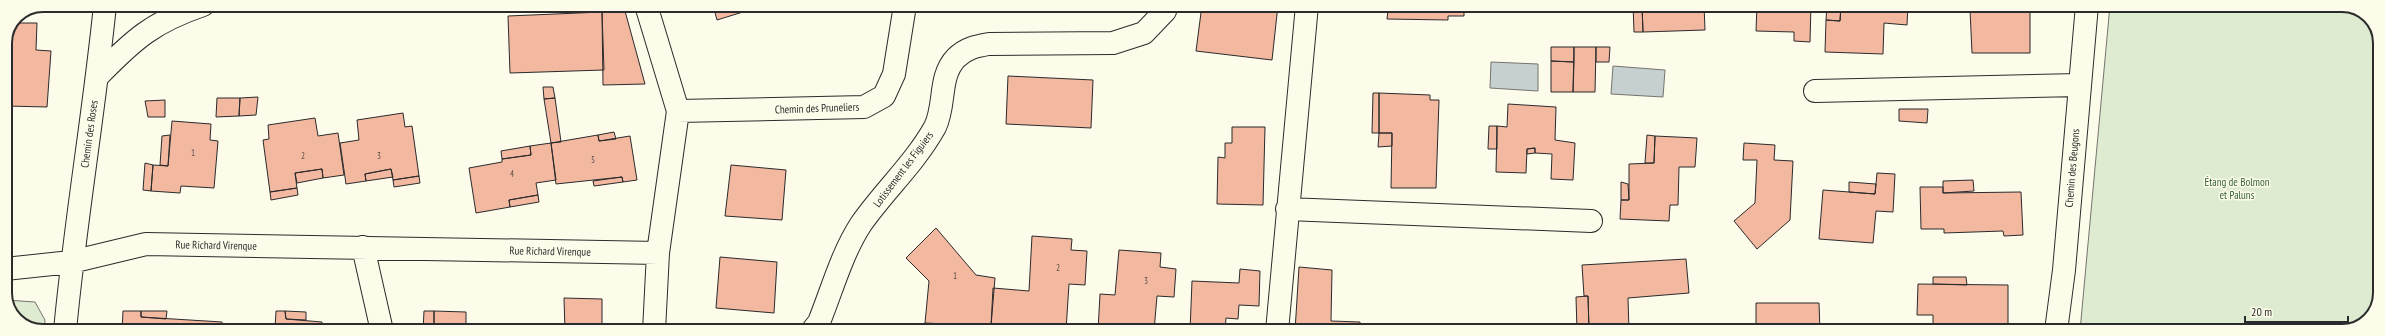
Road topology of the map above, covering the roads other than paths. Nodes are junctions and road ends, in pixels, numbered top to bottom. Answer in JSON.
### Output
{"nodes":[{"id":1,"x":104,"y":12,"type":"edge"},
{"id":2,"x":186,"y":12,"type":"edge"},
{"id":3,"x":648,"y":12,"type":"edge"},
{"id":4,"x":904,"y":12,"type":"edge"},
{"id":5,"x":1165,"y":12,"type":"edge"},
{"id":6,"x":1306,"y":12,"type":"edge"},
{"id":7,"x":2086,"y":12,"type":"edge"},
{"id":8,"x":98,"y":77,"type":"junction"},
{"id":9,"x":2079,"y":85,"type":"junction"},
{"id":10,"x":1814,"y":91,"type":"dead end"},
{"id":11,"x":678,"y":111,"type":"junction"},
{"id":12,"x":1287,"y":209,"type":"junction"},
{"id":13,"x":1591,"y":221,"type":"dead end"},
{"id":14,"x":363,"y":247,"type":"junction"},
{"id":15,"x":658,"y":253,"type":"junction"},
{"id":16,"x":71,"y":262,"type":"junction"},
{"id":17,"x":12,"y":268,"type":"edge"},
{"id":18,"x":66,"y":324,"type":"edge"},
{"id":19,"x":380,"y":324,"type":"edge"},
{"id":20,"x":654,"y":324,"type":"edge"},
{"id":21,"x":817,"y":324,"type":"edge"},
{"id":22,"x":1278,"y":324,"type":"edge"},
{"id":23,"x":2057,"y":324,"type":"edge"}],
"edges":[{"from":1,"to":8,"type":"street","name":"Chemin des Roses"},
{"from":2,"to":8,"type":"street"},
{"from":3,"to":11,"type":"street"},
{"from":4,"to":11,"type":"street","name":"Chemin des Pruneliers"},
{"from":5,"to":21,"type":"street","name":"Lotissement les Figuiers"},
{"from":6,"to":12,"type":"street"},
{"from":7,"to":9,"type":"street","name":"Chemin des Beugons"},
{"from":8,"to":16,"type":"street","name":"Chemin des Roses"},
{"from":9,"to":10,"type":"street"},
{"from":9,"to":23,"type":"street","name":"Chemin des Beugons"},
{"from":11,"to":15,"type":"street"},
{"from":12,"to":13,"type":"street"},
{"from":12,"to":22,"type":"street"},
{"from":14,"to":15,"type":"street","name":"Rue Richard Virenque"},
{"from":14,"to":16,"type":"street","name":"Rue Richard Virenque"},
{"from":14,"to":19,"type":"street"},
{"from":15,"to":20,"type":"street"},
{"from":16,"to":17,"type":"street","name":"Rue Richard Virenque"},
{"from":16,"to":18,"type":"street","name":"Chemin des Roses"}]}
